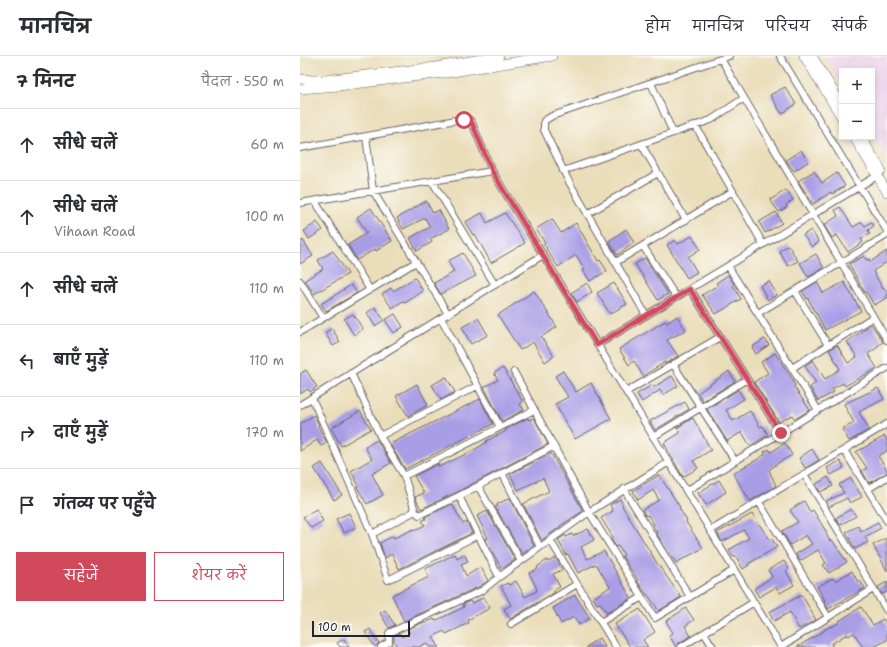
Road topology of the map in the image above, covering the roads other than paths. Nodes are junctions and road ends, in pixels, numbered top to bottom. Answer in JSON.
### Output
{"nodes":[{"id":1,"x":499,"y":56,"type":"edge"},
{"id":2,"x":552,"y":56,"type":"edge"},
{"id":3,"x":729,"y":56,"type":"edge"},
{"id":4,"x":780,"y":56,"type":"edge"},
{"id":5,"x":804,"y":56,"type":"edge"},
{"id":6,"x":812,"y":56,"type":"edge"},
{"id":7,"x":721,"y":59,"type":"junction"},
{"id":8,"x":300,"y":78,"type":"edge"},
{"id":9,"x":651,"y":83,"type":"junction"},
{"id":10,"x":300,"y":89,"type":"edge"},
{"id":11,"x":744,"y":98,"type":"junction"},
{"id":12,"x":841,"y":104,"type":"edge"},
{"id":13,"x":839,"y":113,"type":"edge"},
{"id":14,"x":695,"y":125,"type":"junction"},
{"id":15,"x":673,"y":133,"type":"junction"},
{"id":16,"x":366,"y":136,"type":"junction"},
{"id":17,"x":856,"y":140,"type":"edge"},
{"id":18,"x":863,"y":140,"type":"edge"},
{"id":19,"x":642,"y":144,"type":"junction"},
{"id":20,"x":300,"y":148,"type":"edge"},
{"id":21,"x":492,"y":171,"type":"junction"},
{"id":22,"x":564,"y":171,"type":"junction"},
{"id":23,"x":658,"y":173,"type":"junction"},
{"id":24,"x":882,"y":176,"type":"edge"},
{"id":25,"x":432,"y":181,"type":"junction"},
{"id":26,"x":860,"y":186,"type":"junction"},
{"id":27,"x":373,"y":191,"type":"junction"},
{"id":28,"x":733,"y":191,"type":"junction"},
{"id":29,"x":887,"y":192,"type":"edge"},
{"id":30,"x":315,"y":201,"type":"junction"},
{"id":31,"x":300,"y":203,"type":"edge"},
{"id":32,"x":587,"y":214,"type":"junction"},
{"id":33,"x":813,"y":214,"type":"junction"},
{"id":34,"x":686,"y":220,"type":"junction"},
{"id":35,"x":887,"y":231,"type":"edge"},
{"id":36,"x":887,"y":236,"type":"edge"},
{"id":37,"x":764,"y":244,"type":"junction"},
{"id":38,"x":643,"y":246,"type":"junction"},
{"id":39,"x":543,"y":255,"type":"junction"},
{"id":40,"x":416,"y":262,"type":"junction"},
{"id":41,"x":616,"y":262,"type":"junction"},
{"id":42,"x":842,"y":263,"type":"junction"},
{"id":43,"x":728,"y":266,"type":"junction"},
{"id":44,"x":300,"y":281,"type":"edge"},
{"id":45,"x":495,"y":285,"type":"junction"},
{"id":46,"x":690,"y":289,"type":"junction"},
{"id":47,"x":370,"y":290,"type":"junction"},
{"id":48,"x":795,"y":291,"type":"junction"},
{"id":49,"x":676,"y":297,"type":"junction"},
{"id":50,"x":758,"y":313,"type":"junction"},
{"id":51,"x":448,"y":314,"type":"junction"},
{"id":52,"x":646,"y":315,"type":"junction"},
{"id":53,"x":873,"y":317,"type":"junction"},
{"id":54,"x":323,"y":318,"type":"junction"},
{"id":55,"x":441,"y":318,"type":"junction"},
{"id":56,"x":300,"y":332,"type":"edge"},
{"id":57,"x":720,"y":336,"type":"junction"},
{"id":58,"x":887,"y":340,"type":"edge"},
{"id":59,"x":597,"y":345,"type":"junction"},
{"id":60,"x":828,"y":345,"type":"junction"},
{"id":61,"x":673,"y":364,"type":"junction"},
{"id":62,"x":792,"y":368,"type":"junction"},
{"id":63,"x":887,"y":368,"type":"edge"},
{"id":64,"x":514,"y":372,"type":"dead end"},
{"id":65,"x":351,"y":373,"type":"junction"},
{"id":66,"x":747,"y":379,"type":"junction"},
{"id":67,"x":477,"y":386,"type":"junction"},
{"id":68,"x":626,"y":392,"type":"junction"},
{"id":69,"x":312,"y":398,"type":"junction"},
{"id":70,"x":300,"y":405,"type":"edge"},
{"id":71,"x":701,"y":407,"type":"junction"},
{"id":72,"x":534,"y":410,"type":"junction"},
{"id":73,"x":818,"y":410,"type":"junction"},
{"id":74,"x":887,"y":424,"type":"edge"},
{"id":75,"x":500,"y":427,"type":"junction"},
{"id":76,"x":781,"y":433,"type":"junction"},
{"id":77,"x":380,"y":436,"type":"junction"},
{"id":78,"x":653,"y":437,"type":"junction"},
{"id":79,"x":554,"y":446,"type":"junction"},
{"id":80,"x":844,"y":450,"type":"junction"},
{"id":81,"x":735,"y":461,"type":"junction"},
{"id":82,"x":669,"y":462,"type":"junction"},
{"id":83,"x":502,"y":473,"type":"junction"},
{"id":84,"x":804,"y":474,"type":"junction"},
{"id":85,"x":404,"y":476,"type":"junction"},
{"id":86,"x":887,"y":477,"type":"edge"},
{"id":87,"x":478,"y":486,"type":"junction"},
{"id":88,"x":624,"y":489,"type":"junction"},
{"id":89,"x":868,"y":489,"type":"junction"},
{"id":90,"x":686,"y":491,"type":"junction"},
{"id":91,"x":459,"y":496,"type":"junction"},
{"id":92,"x":759,"y":502,"type":"junction"},
{"id":93,"x":415,"y":511,"type":"junction"},
{"id":94,"x":590,"y":512,"type":"junction"},
{"id":95,"x":887,"y":521,"type":"edge"},
{"id":96,"x":710,"y":531,"type":"junction"},
{"id":97,"x":372,"y":534,"type":"junction"},
{"id":98,"x":478,"y":535,"type":"junction"},
{"id":99,"x":550,"y":540,"type":"junction"},
{"id":100,"x":540,"y":547,"type":"junction"},
{"id":101,"x":522,"y":560,"type":"junction"},
{"id":102,"x":734,"y":570,"type":"junction"},
{"id":103,"x":499,"y":577,"type":"junction"},
{"id":104,"x":577,"y":584,"type":"junction"},
{"id":105,"x":873,"y":589,"type":"junction"},
{"id":106,"x":642,"y":597,"type":"junction"},
{"id":107,"x":690,"y":597,"type":"junction"},
{"id":108,"x":754,"y":602,"type":"junction"},
{"id":109,"x":887,"y":611,"type":"edge"},
{"id":110,"x":828,"y":617,"type":"junction"},
{"id":111,"x":601,"y":622,"type":"junction"},
{"id":112,"x":511,"y":624,"type":"dead end"},
{"id":113,"x":704,"y":633,"type":"junction"},
{"id":114,"x":381,"y":647,"type":"edge"},
{"id":115,"x":616,"y":647,"type":"edge"},
{"id":116,"x":681,"y":647,"type":"edge"},
{"id":117,"x":713,"y":647,"type":"edge"}],
"edges":[{"from":1,"to":8,"type":"main road"},
{"from":2,"to":10,"type":"main road"},
{"from":3,"to":7,"type":"street"},
{"from":4,"to":26,"type":"street"},
{"from":5,"to":13,"type":"main road"},
{"from":6,"to":12,"type":"main road"},
{"from":7,"to":9,"type":"street"},
{"from":7,"to":11,"type":"street"},
{"from":9,"to":15,"type":"street"},
{"from":9,"to":22,"type":"street"},
{"from":11,"to":14,"type":"street"},
{"from":11,"to":33,"type":"street"},
{"from":14,"to":15,"type":"street"},
{"from":14,"to":28,"type":"street"},
{"from":15,"to":19,"type":"street"},
{"from":16,"to":20,"type":"street"},
{"from":16,"to":21,"type":"street"},
{"from":16,"to":27,"type":"street"},
{"from":17,"to":24,"type":"main road"},
{"from":18,"to":24,"type":"main road"},
{"from":19,"to":22,"type":"street"},
{"from":19,"to":23,"type":"street"},
{"from":21,"to":25,"type":"street"},
{"from":21,"to":39,"type":"street"},
{"from":22,"to":32,"type":"street"},
{"from":23,"to":32,"type":"street"},
{"from":23,"to":34,"type":"street"},
{"from":24,"to":26,"type":"street"},
{"from":24,"to":29,"type":"main road"},
{"from":25,"to":27,"type":"street"},
{"from":25,"to":45,"type":"street"},
{"from":26,"to":33,"type":"street"},
{"from":26,"to":35,"type":"street"},
{"from":27,"to":30,"type":"street"},
{"from":27,"to":40,"type":"street"},
{"from":28,"to":34,"type":"street"},
{"from":28,"to":37,"type":"street"},
{"from":30,"to":31,"type":"street"},
{"from":30,"to":47,"type":"street"},
{"from":32,"to":41,"type":"street"},
{"from":33,"to":37,"type":"street"},
{"from":33,"to":42,"type":"street"},
{"from":34,"to":38,"type":"street"},
{"from":36,"to":42,"type":"street"},
{"from":37,"to":43,"type":"street"},
{"from":38,"to":41,"type":"street"},
{"from":38,"to":49,"type":"street"},
{"from":39,"to":45,"type":"street"},
{"from":39,"to":59,"type":"street"},
{"from":40,"to":47,"type":"street"},
{"from":40,"to":51,"type":"street"},
{"from":41,"to":52,"type":"street"},
{"from":42,"to":48,"type":"street"},
{"from":42,"to":53,"type":"street"},
{"from":43,"to":46,"type":"street"},
{"from":43,"to":50,"type":"street"},
{"from":44,"to":54,"type":"street"},
{"from":45,"to":51,"type":"street"},
{"from":46,"to":49,"type":"street"},
{"from":46,"to":57,"type":"street"},
{"from":47,"to":54,"type":"street"},
{"from":48,"to":50,"type":"street"},
{"from":48,"to":60,"type":"street"},
{"from":49,"to":52,"type":"street"},
{"from":50,"to":62,"type":"street"},
{"from":51,"to":55,"type":"street"},
{"from":52,"to":59,"type":"street"},
{"from":53,"to":58,"type":"street"},
{"from":53,"to":60,"type":"street"},
{"from":54,"to":56,"type":"street"},
{"from":55,"to":65,"type":"street"},
{"from":55,"to":67,"type":"street"},
{"from":57,"to":61,"type":"street"},
{"from":57,"to":66,"type":"street"},
{"from":59,"to":68,"type":"street"},
{"from":60,"to":62,"type":"street"},
{"from":61,"to":68,"type":"street"},
{"from":61,"to":71,"type":"street"},
{"from":62,"to":73,"type":"street"},
{"from":63,"to":73,"type":"street"},
{"from":64,"to":72,"type":"street"},
{"from":65,"to":69,"type":"street"},
{"from":65,"to":77,"type":"street"},
{"from":66,"to":71,"type":"street"},
{"from":66,"to":76,"type":"street"},
{"from":67,"to":75,"type":"street"},
{"from":67,"to":77,"type":"street"},
{"from":68,"to":78,"type":"street"},
{"from":69,"to":70,"type":"street"},
{"from":69,"to":97,"type":"street"},
{"from":71,"to":78,"type":"street"},
{"from":71,"to":81,"type":"street"},
{"from":72,"to":75,"type":"street"},
{"from":72,"to":79,"type":"street"},
{"from":73,"to":76,"type":"street"},
{"from":74,"to":80,"type":"street"},
{"from":75,"to":85,"type":"street"},
{"from":76,"to":81,"type":"street"},
{"from":77,"to":85,"type":"street"},
{"from":78,"to":82,"type":"street"},
{"from":79,"to":83,"type":"street"},
{"from":79,"to":94,"type":"street"},
{"from":80,"to":84,"type":"street"},
{"from":80,"to":89,"type":"street"},
{"from":81,"to":90,"type":"street"},
{"from":82,"to":88,"type":"street"},
{"from":82,"to":90,"type":"street"},
{"from":83,"to":87,"type":"street"},
{"from":83,"to":100,"type":"street"},
{"from":84,"to":92,"type":"street"},
{"from":84,"to":105,"type":"street"},
{"from":85,"to":93,"type":"street"},
{"from":86,"to":89,"type":"street"},
{"from":87,"to":91,"type":"street"},
{"from":87,"to":101,"type":"street"},
{"from":88,"to":94,"type":"street"},
{"from":88,"to":107,"type":"street"},
{"from":89,"to":95,"type":"street"},
{"from":90,"to":96,"type":"street"},
{"from":91,"to":93,"type":"street"},
{"from":91,"to":98,"type":"street"},
{"from":92,"to":96,"type":"street"},
{"from":92,"to":110,"type":"street"},
{"from":93,"to":97,"type":"street"},
{"from":94,"to":99,"type":"street"},
{"from":94,"to":106,"type":"street"},
{"from":96,"to":102,"type":"street"},
{"from":97,"to":98,"type":"street"},
{"from":98,"to":103,"type":"street"},
{"from":99,"to":100,"type":"street"},
{"from":99,"to":104,"type":"street"},
{"from":100,"to":101,"type":"street"},
{"from":101,"to":103,"type":"street"},
{"from":102,"to":107,"type":"street"},
{"from":102,"to":108,"type":"street"},
{"from":103,"to":114,"type":"street"},
{"from":104,"to":111,"type":"street"},
{"from":104,"to":112,"type":"street"},
{"from":105,"to":109,"type":"street"},
{"from":105,"to":110,"type":"street"},
{"from":106,"to":107,"type":"street"},
{"from":106,"to":111,"type":"street"},
{"from":108,"to":110,"type":"street"},
{"from":108,"to":113,"type":"street"},
{"from":111,"to":115,"type":"street"},
{"from":113,"to":116,"type":"street"},
{"from":113,"to":117,"type":"street"}]}
